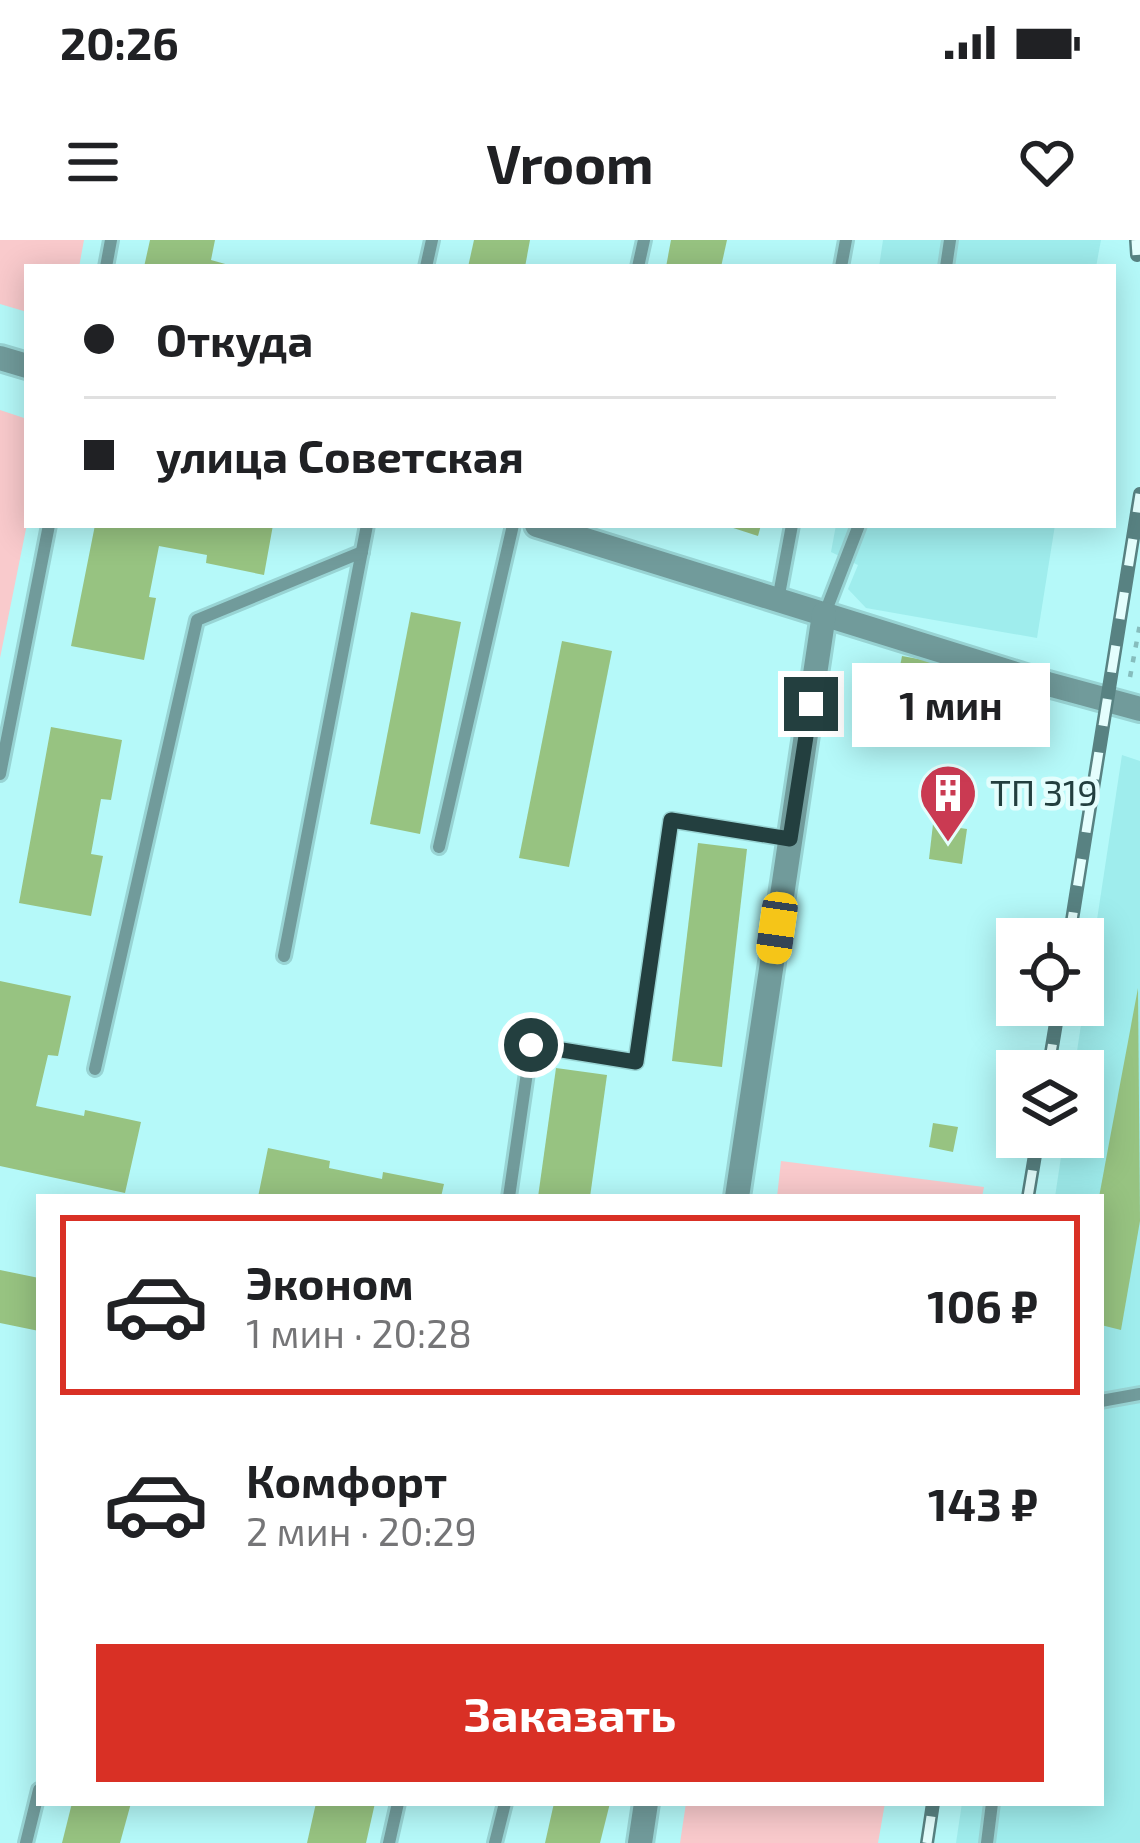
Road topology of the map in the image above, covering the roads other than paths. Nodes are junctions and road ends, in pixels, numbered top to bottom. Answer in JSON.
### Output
{"nodes":[{"id":1,"x":48,"y":528,"type":"edge"},
{"id":2,"x":366,"y":528,"type":"edge"},
{"id":3,"x":511,"y":528,"type":"edge"},
{"id":4,"x":553,"y":528,"type":"edge"},
{"id":5,"x":791,"y":528,"type":"edge"},
{"id":6,"x":858,"y":528,"type":"edge"},
{"id":7,"x":362,"y":552,"type":"junction"},
{"id":8,"x":778,"y":600,"type":"junction"},
{"id":9,"x":824,"y":614,"type":"junction"},
{"id":10,"x":1132,"y":706,"type":"edge"},
{"id":11,"x":0,"y":774,"type":"edge"},
{"id":12,"x":790,"y":839,"type":"junction"},
{"id":13,"x":439,"y":848,"type":"dead end"},
{"id":14,"x":284,"y":956,"type":"dead end"},
{"id":15,"x":94,"y":1070,"type":"dead end"},
{"id":16,"x":509,"y":1194,"type":"edge"},
{"id":17,"x":736,"y":1194,"type":"edge"},
{"id":18,"x":1140,"y":1394,"type":"edge"},
{"id":19,"x":1104,"y":1400,"type":"edge"},
{"id":20,"x":36,"y":1802,"type":"edge"},
{"id":21,"x":397,"y":1806,"type":"edge"},
{"id":22,"x":505,"y":1806,"type":"edge"},
{"id":23,"x":646,"y":1806,"type":"edge"},
{"id":24,"x":992,"y":1806,"type":"edge"},
{"id":25,"x":26,"y":1843,"type":"edge"},
{"id":26,"x":389,"y":1843,"type":"edge"},
{"id":27,"x":495,"y":1843,"type":"edge"},
{"id":28,"x":640,"y":1843,"type":"edge"},
{"id":29,"x":987,"y":1843,"type":"edge"}],
"edges":[{"from":1,"to":11,"type":"lane"},
{"from":2,"to":7,"type":"lane"},
{"from":3,"to":13,"type":"lane"},
{"from":4,"to":8,"type":"street"},
{"from":5,"to":8,"type":"lane"},
{"from":6,"to":9,"type":"lane"},
{"from":7,"to":14,"type":"lane"},
{"from":7,"to":15,"type":"lane"},
{"from":8,"to":9,"type":"street"},
{"from":9,"to":10,"type":"street"},
{"from":9,"to":12,"type":"street"},
{"from":12,"to":16,"type":"lane"},
{"from":12,"to":17,"type":"street"},
{"from":18,"to":19,"type":"lane"},
{"from":20,"to":25,"type":"lane"},
{"from":21,"to":26,"type":"lane"},
{"from":22,"to":27,"type":"lane"},
{"from":23,"to":28,"type":"street"},
{"from":24,"to":29,"type":"lane"}]}
